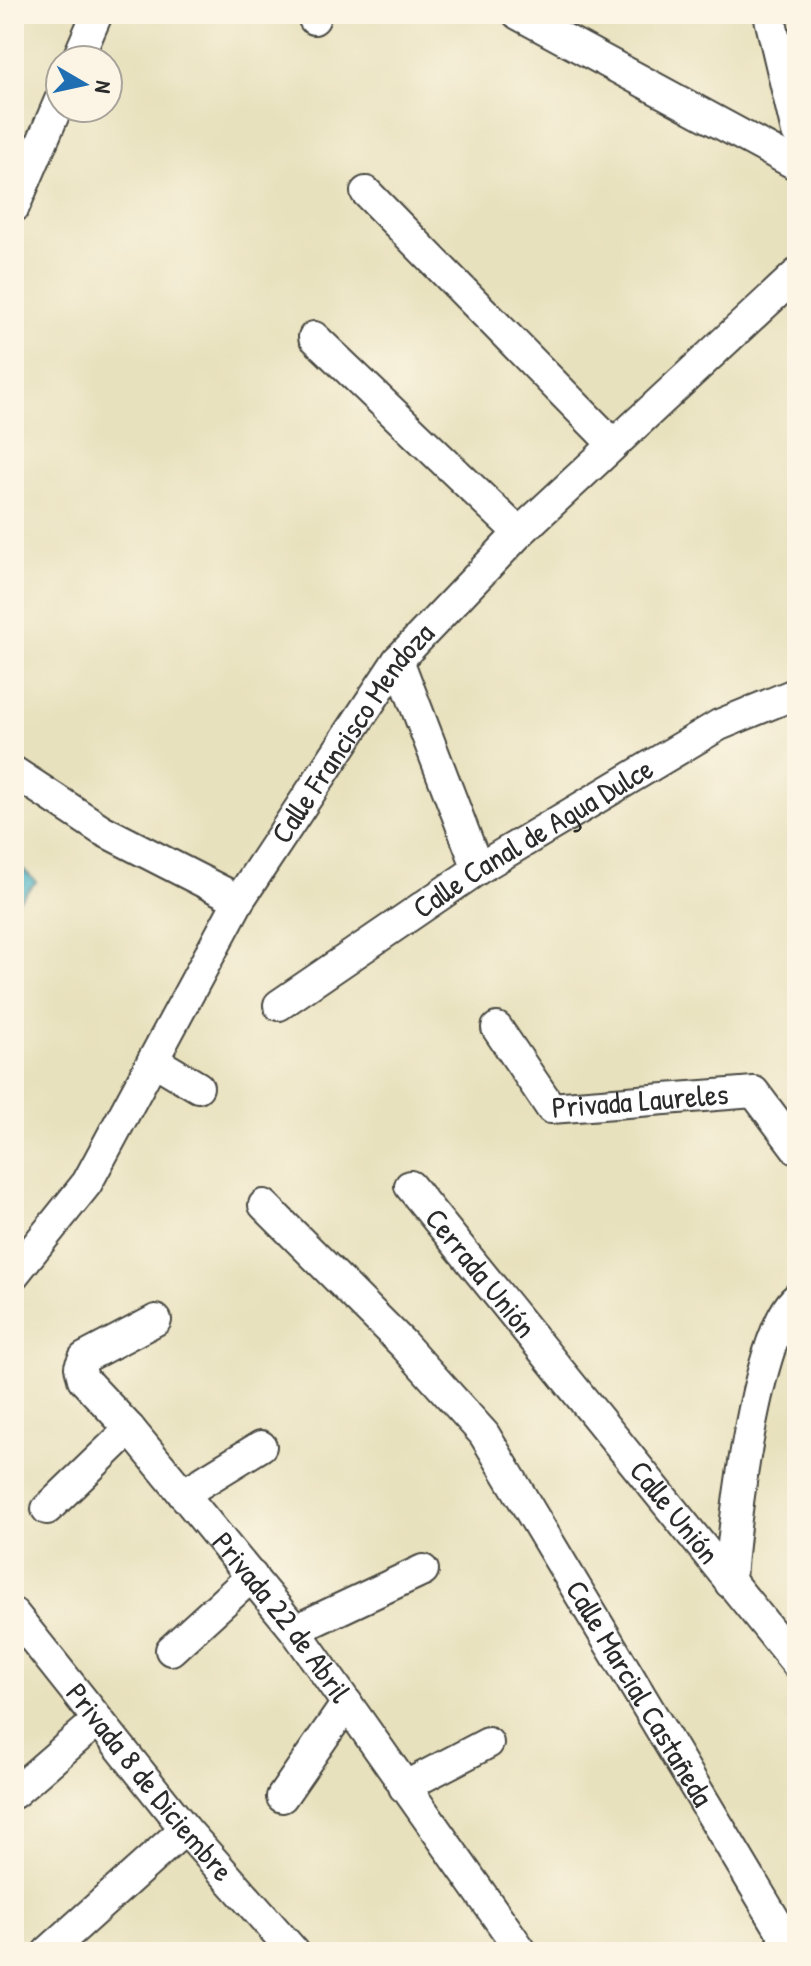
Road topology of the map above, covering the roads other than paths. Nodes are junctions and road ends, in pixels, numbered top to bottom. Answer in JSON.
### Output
{"nodes":[{"id":1,"x":97,"y":14,"type":"edge"},
{"id":2,"x":518,"y":14,"type":"edge"},
{"id":3,"x":769,"y":14,"type":"edge"},
{"id":4,"x":84,"y":44,"type":"edge"},
{"id":5,"x":50,"y":124,"type":"edge"},
{"id":6,"x":797,"y":132,"type":"edge"},
{"id":7,"x":797,"y":165,"type":"edge"},
{"id":8,"x":366,"y":192,"type":"dead end"},
{"id":9,"x":14,"y":207,"type":"edge"},
{"id":10,"x":797,"y":274,"type":"edge"},
{"id":11,"x":314,"y":337,"type":"dead end"},
{"id":12,"x":612,"y":443,"type":"junction"},
{"id":13,"x":519,"y":533,"type":"junction"},
{"id":14,"x":398,"y":660,"type":"junction"},
{"id":15,"x":797,"y":693,"type":"edge"},
{"id":16,"x":14,"y":772,"type":"edge"},
{"id":17,"x":478,"y":869,"type":"junction"},
{"id":18,"x":239,"y":900,"type":"junction"},
{"id":19,"x":279,"y":1005,"type":"dead end"},
{"id":20,"x":497,"y":1028,"type":"dead end"},
{"id":21,"x":153,"y":1060,"type":"junction"},
{"id":22,"x":198,"y":1087,"type":"dead end"},
{"id":23,"x":797,"y":1149,"type":"edge"},
{"id":24,"x":410,"y":1186,"type":"dead end"},
{"id":25,"x":264,"y":1205,"type":"dead end"},
{"id":26,"x":14,"y":1274,"type":"edge"},
{"id":27,"x":797,"y":1298,"type":"edge"},
{"id":28,"x":156,"y":1320,"type":"dead end"},
{"id":29,"x":550,"y":1359,"type":"joint"},
{"id":30,"x":130,"y":1429,"type":"junction"},
{"id":31,"x":261,"y":1446,"type":"dead end"},
{"id":32,"x":183,"y":1494,"type":"junction"},
{"id":33,"x":47,"y":1509,"type":"dead end"},
{"id":34,"x":423,"y":1570,"type":"dead end"},
{"id":35,"x":252,"y":1576,"type":"junction"},
{"id":36,"x":730,"y":1583,"type":"junction"},
{"id":37,"x":14,"y":1614,"type":"edge"},
{"id":38,"x":295,"y":1630,"type":"junction"},
{"id":39,"x":171,"y":1650,"type":"dead end"},
{"id":40,"x":797,"y":1664,"type":"edge"},
{"id":41,"x":347,"y":1703,"type":"junction"},
{"id":42,"x":97,"y":1721,"type":"junction"},
{"id":43,"x":488,"y":1743,"type":"dead end"},
{"id":44,"x":404,"y":1787,"type":"junction"},
{"id":45,"x":14,"y":1793,"type":"edge"},
{"id":46,"x":282,"y":1797,"type":"dead end"},
{"id":47,"x":185,"y":1829,"type":"junction"},
{"id":48,"x":289,"y":1950,"type":"edge"},
{"id":49,"x":48,"y":1952,"type":"edge"},
{"id":50,"x":522,"y":1952,"type":"edge"},
{"id":51,"x":794,"y":1952,"type":"edge"}],
"edges":[{"from":1,"to":4,"type":"street"},
{"from":2,"to":7,"type":"street"},
{"from":3,"to":6,"type":"street"},
{"from":5,"to":9,"type":"street"},
{"from":8,"to":12,"type":"street"},
{"from":10,"to":12,"type":"street","name":"Calle Francisco Mendoza"},
{"from":11,"to":13,"type":"street"},
{"from":12,"to":13,"type":"street","name":"Calle Francisco Mendoza"},
{"from":13,"to":14,"type":"street","name":"Calle Francisco Mendoza"},
{"from":14,"to":17,"type":"street"},
{"from":14,"to":18,"type":"street","name":"Calle Francisco Mendoza"},
{"from":15,"to":17,"type":"street","name":"Calle Canal de Agua Dulce"},
{"from":16,"to":18,"type":"street"},
{"from":17,"to":19,"type":"street","name":"Calle Canal de Agua Dulce"},
{"from":18,"to":21,"type":"street","name":"Calle Francisco Mendoza"},
{"from":20,"to":23,"type":"street","name":"Privada Laureles"},
{"from":21,"to":22,"type":"street"},
{"from":21,"to":26,"type":"street","name":"Calle Francisco Mendoza"},
{"from":24,"to":29,"type":"street","name":"Cerrada Unión"},
{"from":25,"to":51,"type":"street","name":"Calle Marcial Castañeda"},
{"from":27,"to":36,"type":"street"},
{"from":28,"to":30,"type":"street","name":"Privada 22 de Abril"},
{"from":29,"to":36,"type":"street","name":"Calle Unión"},
{"from":30,"to":32,"type":"street","name":"Privada 22 de Abril"},
{"from":30,"to":33,"type":"street"},
{"from":31,"to":32,"type":"street"},
{"from":32,"to":35,"type":"street","name":"Privada 22 de Abril"},
{"from":34,"to":38,"type":"street"},
{"from":35,"to":38,"type":"street","name":"Privada 22 de Abril"},
{"from":35,"to":39,"type":"street"},
{"from":36,"to":40,"type":"street","name":"Calle Unión"},
{"from":37,"to":42,"type":"street","name":"Privada 8 de Diciembre"},
{"from":38,"to":41,"type":"street","name":"Privada 22 de Abril"},
{"from":41,"to":44,"type":"street","name":"Privada 22 de Abril"},
{"from":41,"to":46,"type":"street"},
{"from":42,"to":45,"type":"street"},
{"from":42,"to":47,"type":"street","name":"Privada 8 de Diciembre"},
{"from":43,"to":44,"type":"street"},
{"from":44,"to":50,"type":"street","name":"Privada 22 de Abril"},
{"from":47,"to":48,"type":"street","name":"Privada 8 de Diciembre"},
{"from":47,"to":49,"type":"street"}]}
